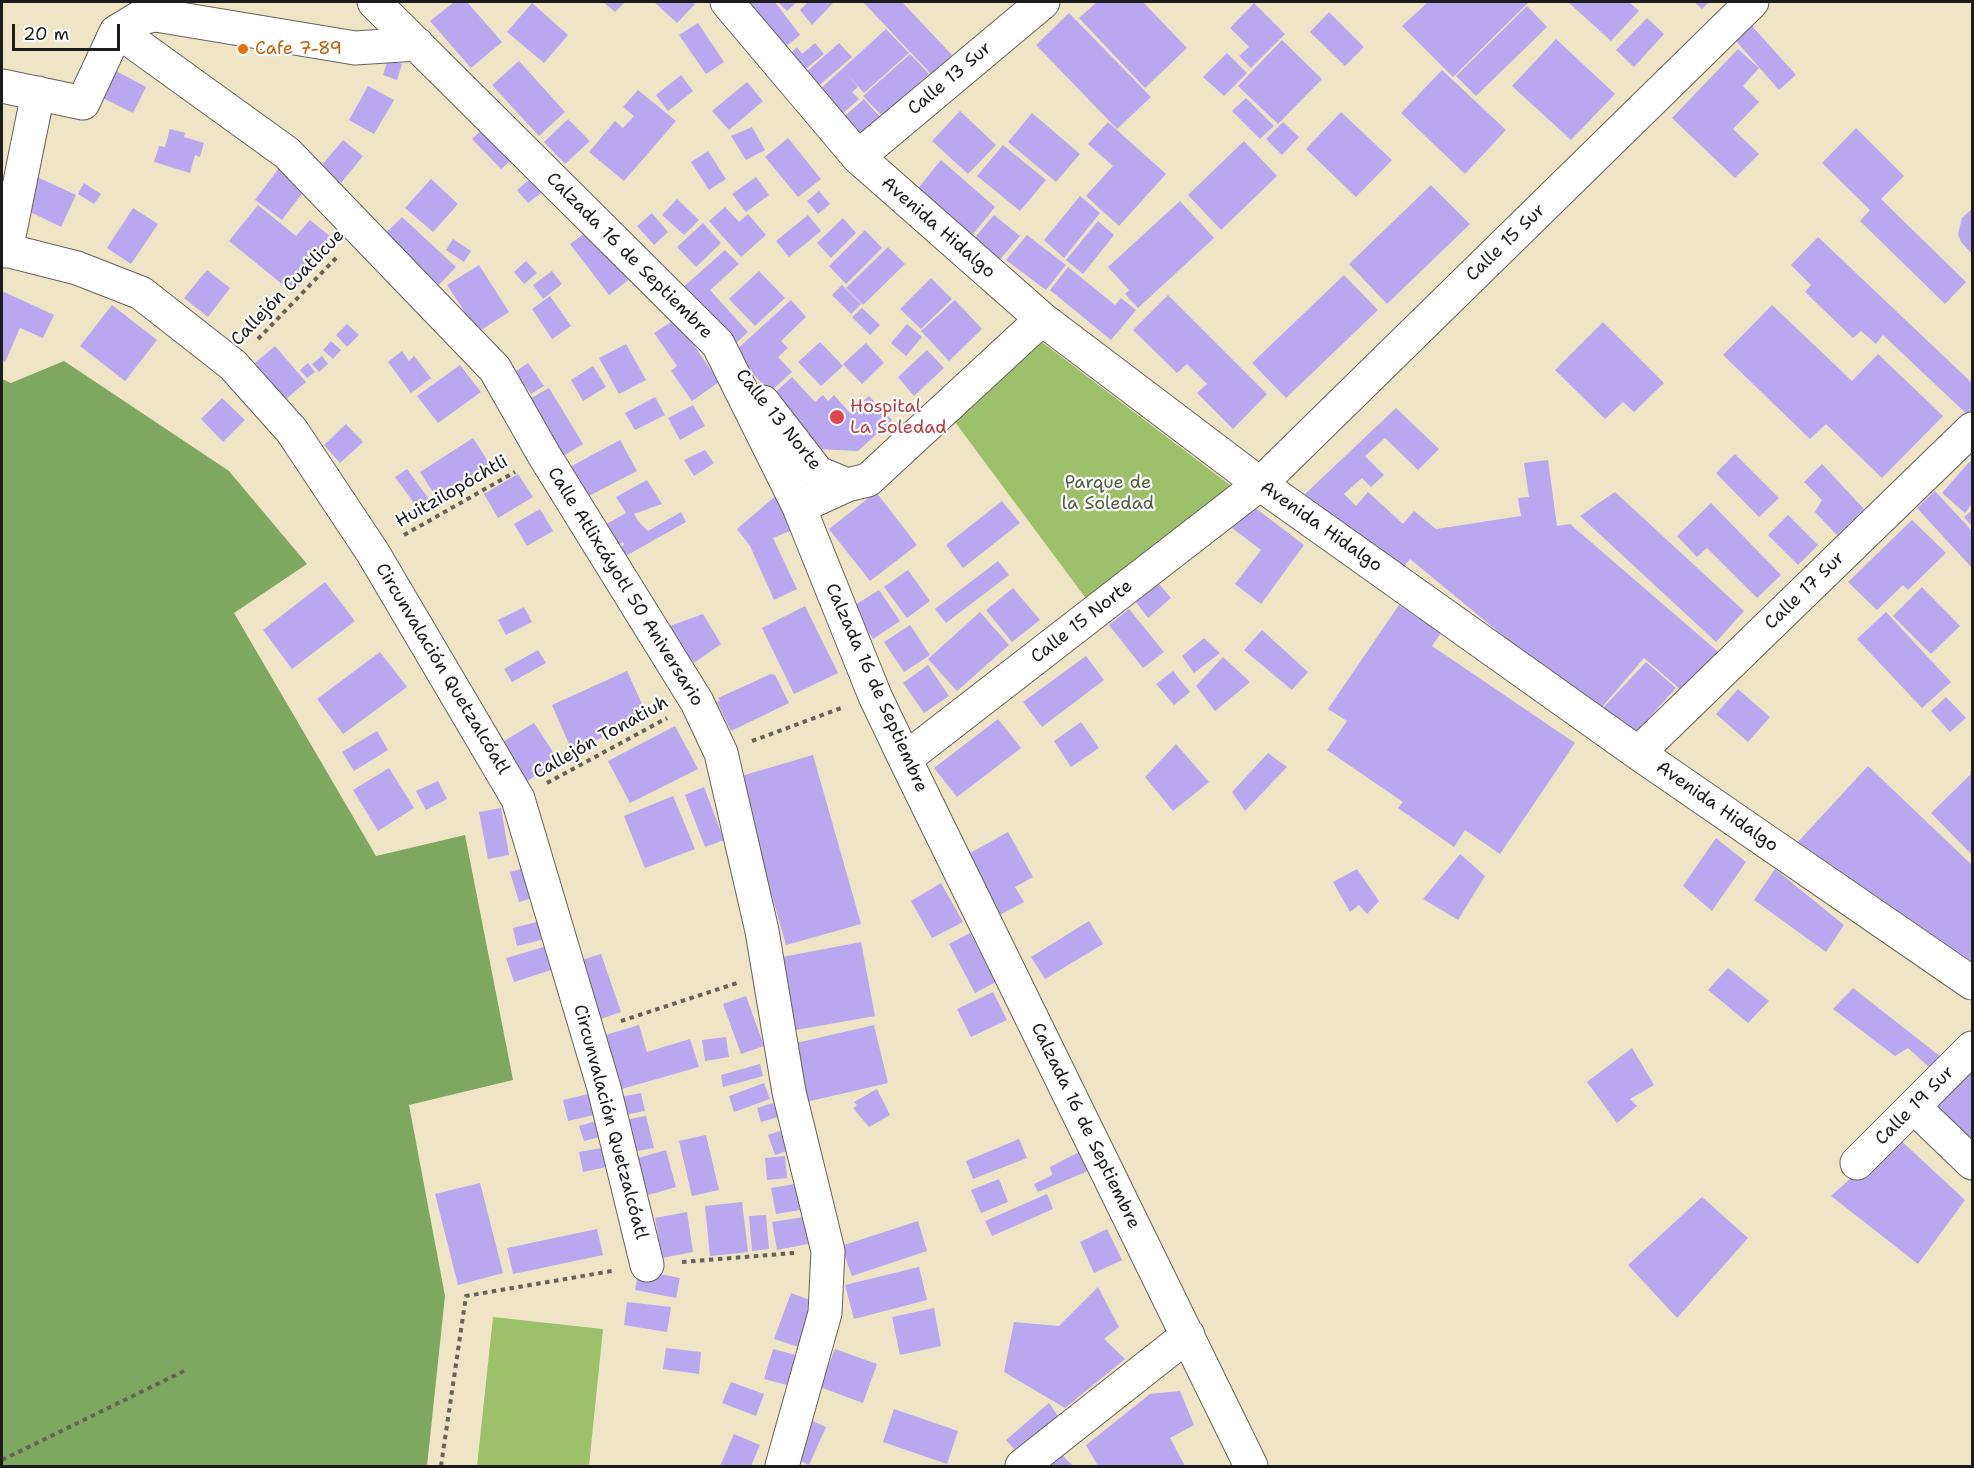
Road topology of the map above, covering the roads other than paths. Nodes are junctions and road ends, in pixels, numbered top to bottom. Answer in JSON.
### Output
{"nodes":[{"id":1,"x":374,"y":2,"type":"edge"},
{"id":2,"x":728,"y":2,"type":"edge"},
{"id":3,"x":1043,"y":2,"type":"edge"},
{"id":4,"x":1752,"y":2,"type":"edge"},
{"id":5,"x":189,"y":11,"type":"edge"},
{"id":6,"x":116,"y":32,"type":"junction"},
{"id":7,"x":417,"y":44,"type":"junction"},
{"id":8,"x":2,"y":86,"type":"edge"},
{"id":9,"x":38,"y":93,"type":"junction"},
{"id":10,"x":858,"y":157,"type":"junction"},
{"id":11,"x":4,"y":250,"type":"edge"},
{"id":12,"x":1042,"y":319,"type":"junction"},
{"id":13,"x":718,"y":344,"type":"junction"},
{"id":14,"x":1972,"y":429,"type":"edge"},
{"id":15,"x":1260,"y":484,"type":"junction"},
{"id":16,"x":847,"y":485,"type":"junction"},
{"id":17,"x":799,"y":507,"type":"junction"},
{"id":18,"x":1638,"y":753,"type":"junction"},
{"id":19,"x":904,"y":759,"type":"junction"},
{"id":20,"x":1972,"y":983,"type":"edge"},
{"id":21,"x":1972,"y":1048,"type":"edge"},
{"id":22,"x":1915,"y":1108,"type":"junction"},
{"id":23,"x":1857,"y":1163,"type":"dead end"},
{"id":24,"x":1972,"y":1163,"type":"edge"},
{"id":25,"x":647,"y":1264,"type":"dead end"},
{"id":26,"x":1188,"y":1335,"type":"junction"},
{"id":27,"x":782,"y":1467,"type":"edge"},
{"id":28,"x":1022,"y":1467,"type":"edge"},
{"id":29,"x":1251,"y":1467,"type":"edge"}],
"edges":[{"from":1,"to":7,"type":"street","name":"Calzada 16 de Septiembre"},
{"from":2,"to":10,"type":"street","name":"Avenida Hidalgo"},
{"from":3,"to":10,"type":"street","name":"Calle 13 Sur"},
{"from":4,"to":15,"type":"street","name":"Calle 15 Sur"},
{"from":5,"to":6,"type":"street"},
{"from":5,"to":7,"type":"street"},
{"from":6,"to":9,"type":"street"},
{"from":6,"to":27,"type":"street","name":"Calle Atlixcáyotl 50 Aniversario"},
{"from":7,"to":13,"type":"street","name":"Calzada 16 de Septiembre"},
{"from":8,"to":9,"type":"street"},
{"from":9,"to":11,"type":"street"},
{"from":10,"to":12,"type":"street","name":"Avenida Hidalgo"},
{"from":11,"to":25,"type":"street","name":"Circunvalación Quetzalcóatl"},
{"from":12,"to":15,"type":"street","name":"Avenida Hidalgo"},
{"from":12,"to":16,"type":"street","name":"Calle 13 Norte"},
{"from":13,"to":16,"type":"street","name":"Calle 13 Norte"},
{"from":13,"to":17,"type":"street","name":"Calzada 16 de Septiembre"},
{"from":14,"to":18,"type":"street","name":"Calle 17 Sur"},
{"from":15,"to":18,"type":"street","name":"Avenida Hidalgo"},
{"from":15,"to":19,"type":"street","name":"Calle 15 Norte"},
{"from":16,"to":17,"type":"street","name":"Calle 13 Norte"},
{"from":17,"to":19,"type":"street","name":"Calzada 16 de Septiembre"},
{"from":18,"to":20,"type":"street","name":"Avenida Hidalgo"},
{"from":19,"to":26,"type":"street","name":"Calzada 16 de Septiembre"},
{"from":21,"to":22,"type":"street","name":"Calle 19 Sur"},
{"from":22,"to":23,"type":"street","name":"Calle 19 Sur"},
{"from":22,"to":24,"type":"street"},
{"from":26,"to":28,"type":"street"},
{"from":26,"to":29,"type":"street","name":"Calzada 16 de Septiembre"}]}
